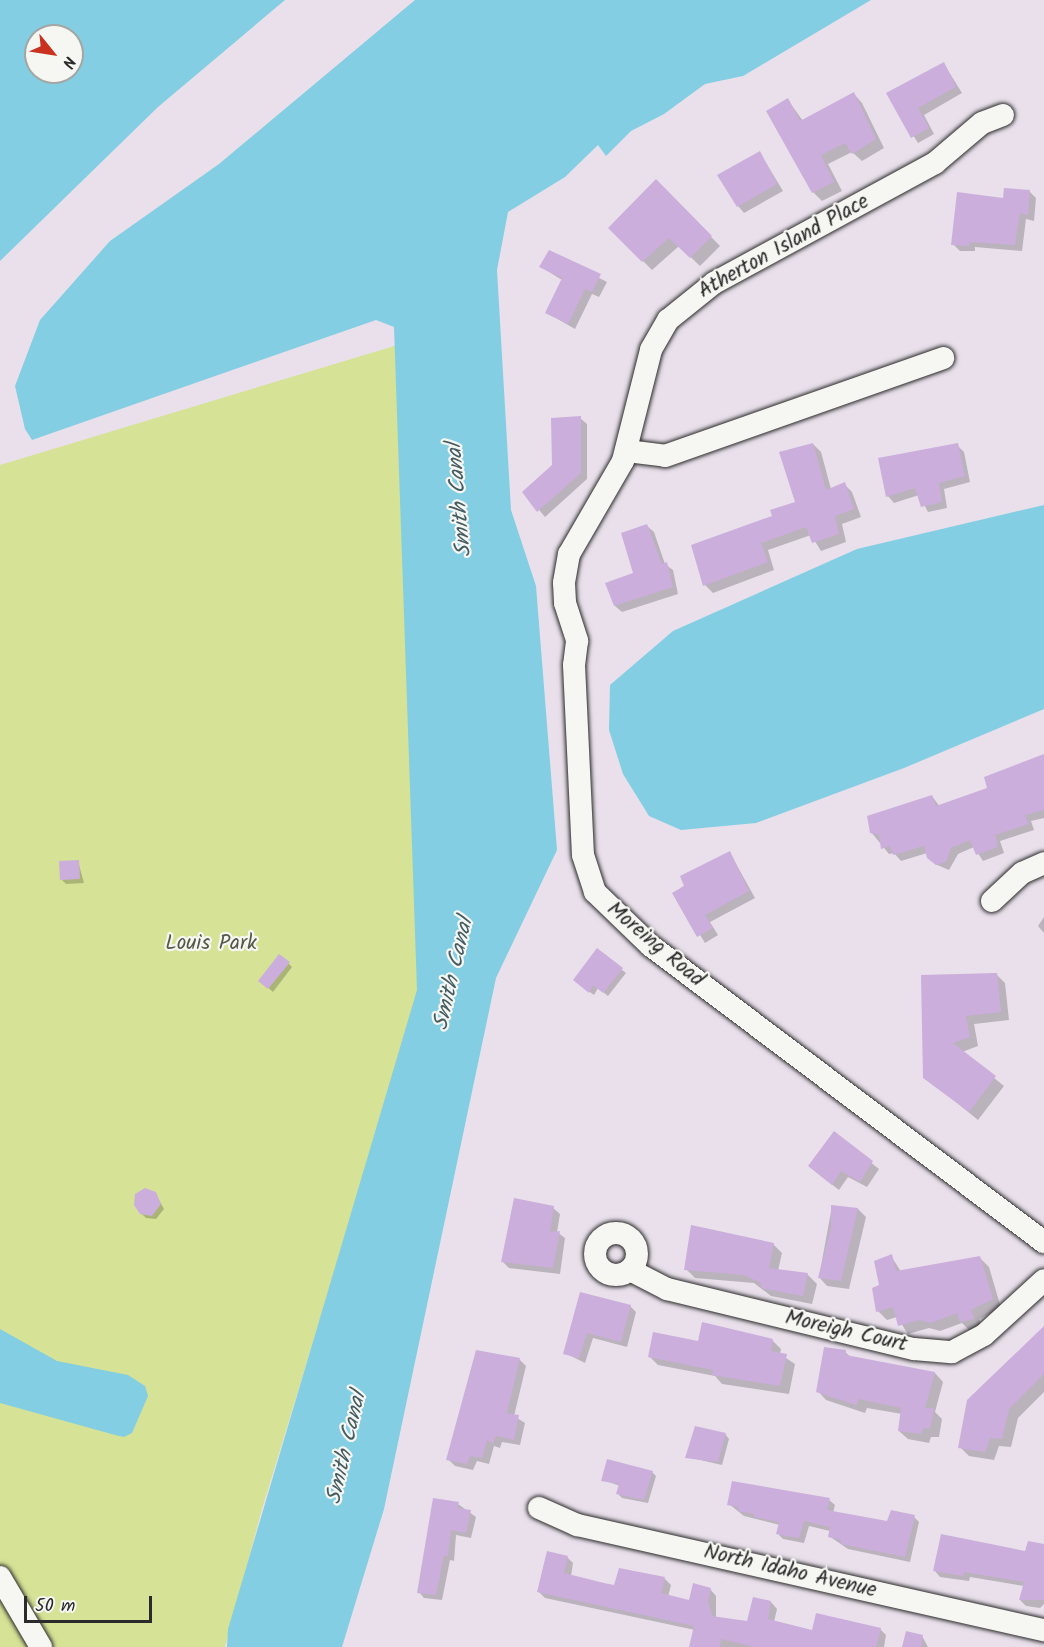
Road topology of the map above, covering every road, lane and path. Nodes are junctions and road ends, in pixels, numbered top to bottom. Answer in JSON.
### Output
{"nodes":[{"id":1,"x":1003,"y":115,"type":"dead end"},
{"id":2,"x":943,"y":358,"type":"dead end"},
{"id":3,"x":627,"y":451,"type":"junction"},
{"id":4,"x":602,"y":497,"type":"joint"},
{"id":5,"x":1044,"y":863,"type":"edge"},
{"id":6,"x":992,"y":900,"type":"dead end"},
{"id":7,"x":1044,"y":1242,"type":"edge"},
{"id":8,"x":630,"y":1270,"type":"dead end"},
{"id":9,"x":1044,"y":1280,"type":"edge"},
{"id":10,"x":539,"y":1508,"type":"dead end"},
{"id":11,"x":0,"y":1576,"type":"edge"},
{"id":12,"x":1044,"y":1630,"type":"edge"},
{"id":13,"x":40,"y":1647,"type":"edge"}],
"edges":[{"from":1,"to":3,"type":"street","name":"Atherton Island Place"},
{"from":2,"to":3,"type":"street"},
{"from":3,"to":4,"type":"street","name":"Atherton Island Place"},
{"from":4,"to":7,"type":"street","name":"Moreing Road"},
{"from":5,"to":6,"type":"street"},
{"from":8,"to":9,"type":"street","name":"Moreigh Court"},
{"from":10,"to":12,"type":"street","name":"North Idaho Avenue"},
{"from":11,"to":13,"type":"street"}]}
